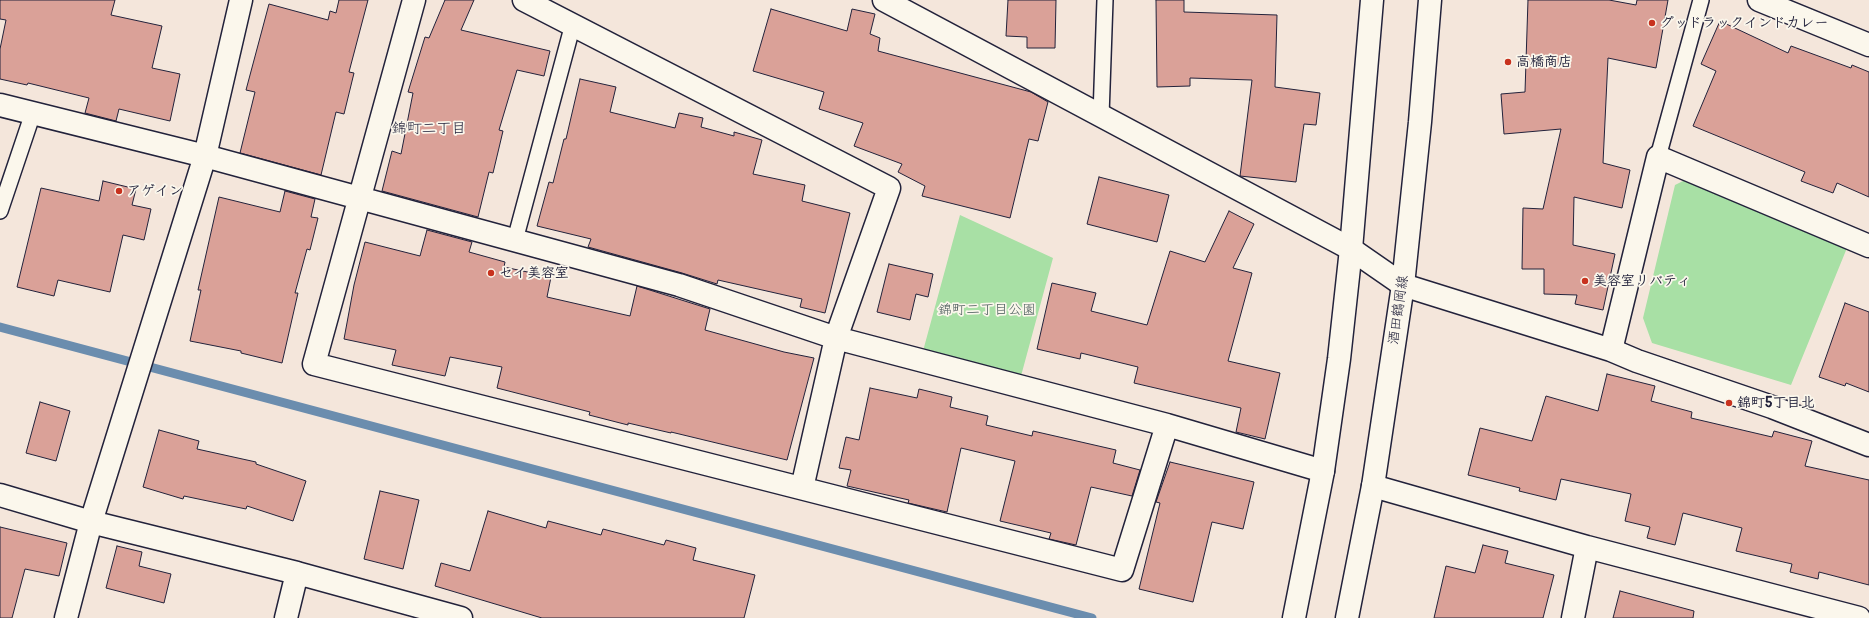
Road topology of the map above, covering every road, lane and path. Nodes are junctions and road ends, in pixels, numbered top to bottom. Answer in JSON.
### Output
{"nodes":[{"id":1,"x":241,"y":0,"type":"edge"},
{"id":2,"x":414,"y":0,"type":"edge"},
{"id":3,"x":524,"y":0,"type":"edge"},
{"id":4,"x":884,"y":0,"type":"edge"},
{"id":5,"x":1105,"y":0,"type":"edge"},
{"id":6,"x":1372,"y":0,"type":"edge"},
{"id":7,"x":1430,"y":0,"type":"edge"},
{"id":8,"x":1701,"y":0,"type":"edge"},
{"id":9,"x":1760,"y":0,"type":"edge"},
{"id":10,"x":908,"y":6,"type":"edge"},
{"id":11,"x":573,"y":24,"type":"junction"},
{"id":12,"x":1869,"y":45,"type":"edge"},
{"id":13,"x":0,"y":105,"type":"edge"},
{"id":14,"x":32,"y":113,"type":"junction"},
{"id":15,"x":1101,"y":116,"type":"junction"},
{"id":16,"x":205,"y":156,"type":"junction"},
{"id":17,"x":1658,"y":157,"type":"junction"},
{"id":18,"x":360,"y":198,"type":"junction"},
{"id":19,"x":0,"y":211,"type":"edge"},
{"id":20,"x":515,"y":240,"type":"junction"},
{"id":21,"x":1869,"y":246,"type":"edge"},
{"id":22,"x":1351,"y":250,"type":"junction"},
{"id":23,"x":1403,"y":285,"type":"junction"},
{"id":24,"x":836,"y":338,"type":"junction"},
{"id":25,"x":1611,"y":350,"type":"junction"},
{"id":26,"x":1167,"y":425,"type":"junction"},
{"id":27,"x":1869,"y":445,"type":"edge"},
{"id":28,"x":1323,"y":471,"type":"junction"},
{"id":29,"x":1373,"y":486,"type":"junction"},
{"id":30,"x":802,"y":488,"type":"junction"},
{"id":31,"x":0,"y":495,"type":"edge"},
{"id":32,"x":91,"y":522,"type":"junction"},
{"id":33,"x":1587,"y":547,"type":"junction"},
{"id":34,"x":297,"y":573,"type":"junction"},
{"id":35,"x":66,"y":618,"type":"edge"},
{"id":36,"x":286,"y":618,"type":"edge"},
{"id":37,"x":461,"y":618,"type":"edge"},
{"id":38,"x":1294,"y":618,"type":"edge"},
{"id":39,"x":1347,"y":618,"type":"edge"},
{"id":40,"x":1573,"y":618,"type":"edge"},
{"id":41,"x":1859,"y":618,"type":"edge"}],
"edges":[{"from":1,"to":16,"type":"street"},
{"from":2,"to":18,"type":"street"},
{"from":3,"to":11,"type":"street"},
{"from":4,"to":10,"type":"street"},
{"from":5,"to":15,"type":"lane"},
{"from":6,"to":22,"type":"street"},
{"from":7,"to":23,"type":"street","name":"酒田鶴岡線"},
{"from":8,"to":17,"type":"lane"},
{"from":9,"to":12,"type":"street"},
{"from":10,"to":15,"type":"street"},
{"from":11,"to":20,"type":"lane"},
{"from":11,"to":24,"type":"street"},
{"from":13,"to":14,"type":"street"},
{"from":14,"to":16,"type":"street"},
{"from":14,"to":19,"type":"lane"},
{"from":15,"to":22,"type":"street"},
{"from":16,"to":18,"type":"street"},
{"from":16,"to":32,"type":"street"},
{"from":17,"to":21,"type":"street"},
{"from":17,"to":25,"type":"street"},
{"from":18,"to":20,"type":"street"},
{"from":18,"to":30,"type":"street"},
{"from":20,"to":24,"type":"street"},
{"from":22,"to":23,"type":"street"},
{"from":22,"to":28,"type":"street"},
{"from":23,"to":25,"type":"street"},
{"from":23,"to":29,"type":"street","name":"酒田鶴岡線"},
{"from":24,"to":26,"type":"street"},
{"from":24,"to":30,"type":"street"},
{"from":25,"to":27,"type":"street"},
{"from":26,"to":28,"type":"street"},
{"from":26,"to":30,"type":"street"},
{"from":28,"to":38,"type":"street"},
{"from":29,"to":33,"type":"street"},
{"from":29,"to":39,"type":"street","name":"酒田鶴岡線"},
{"from":31,"to":32,"type":"street"},
{"from":32,"to":34,"type":"street"},
{"from":32,"to":35,"type":"street"},
{"from":33,"to":40,"type":"street"},
{"from":33,"to":41,"type":"street"},
{"from":34,"to":36,"type":"street"},
{"from":34,"to":37,"type":"street"}]}
